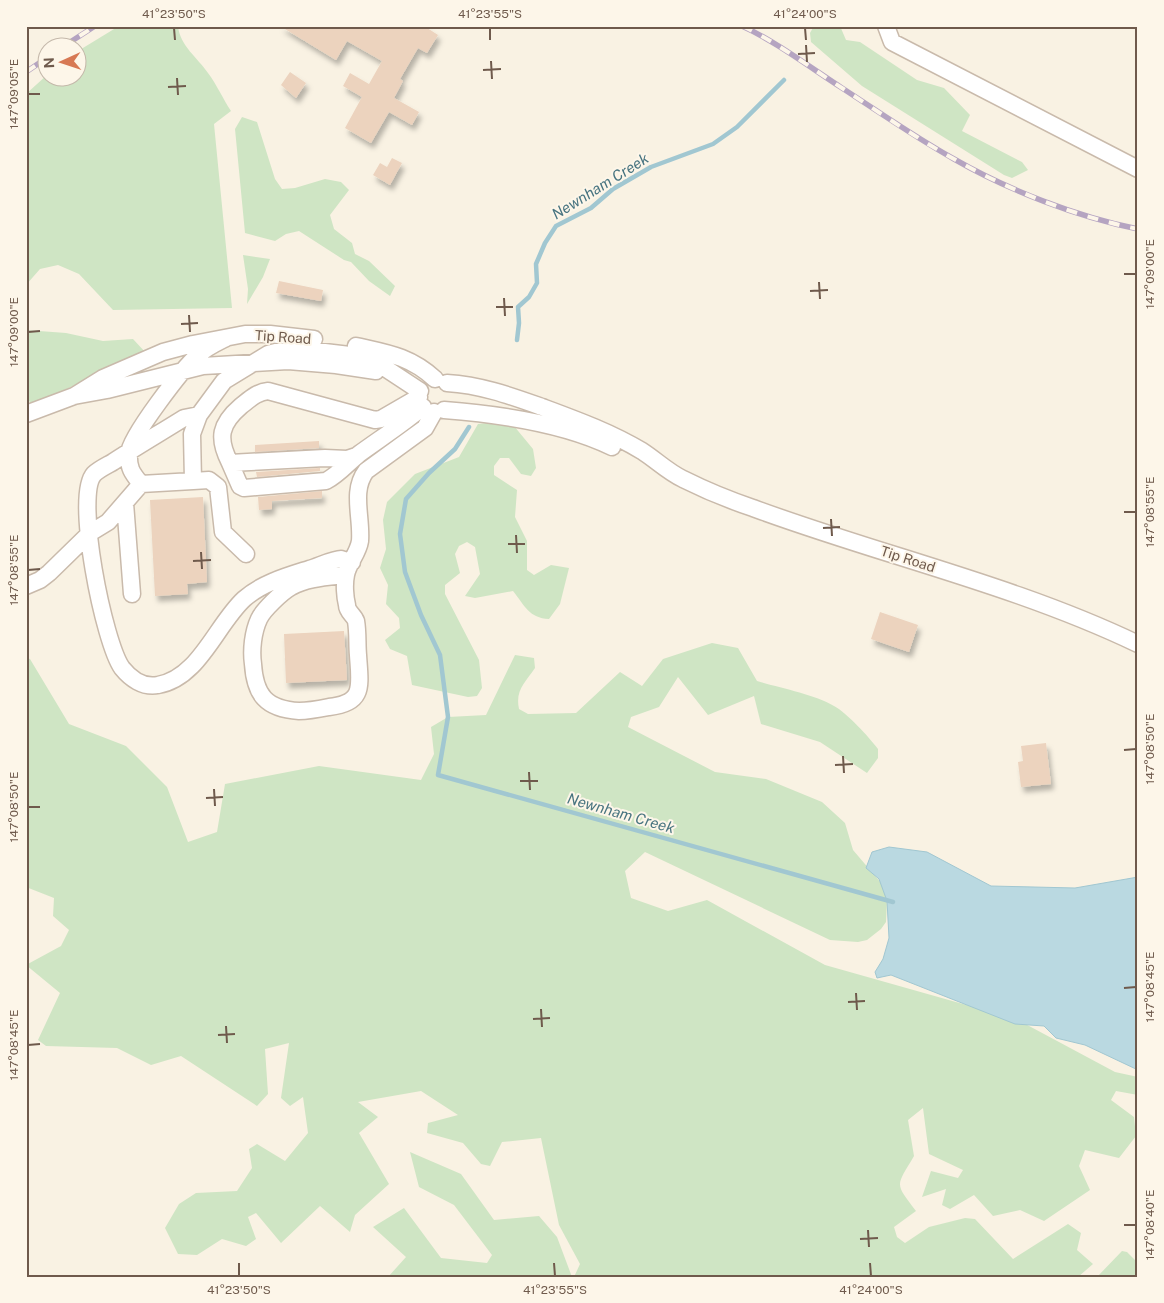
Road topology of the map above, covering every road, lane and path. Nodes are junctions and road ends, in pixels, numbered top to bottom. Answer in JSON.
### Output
{"nodes":[{"id":1,"x":886,"y":26,"type":"edge"},
{"id":2,"x":1138,"y":169,"type":"edge"},
{"id":3,"x":226,"y":338,"type":"junction"},
{"id":4,"x":252,"y":363,"type":"junction"},
{"id":5,"x":184,"y":370,"type":"junction"},
{"id":6,"x":441,"y":381,"type":"junction"},
{"id":7,"x":74,"y":396,"type":"junction"},
{"id":8,"x":428,"y":403,"type":"junction"},
{"id":9,"x":26,"y":414,"type":"edge"},
{"id":10,"x":199,"y":415,"type":"junction"},
{"id":11,"x":129,"y":451,"type":"junction"},
{"id":12,"x":356,"y":456,"type":"junction"},
{"id":13,"x":230,"y":463,"type":"junction"},
{"id":14,"x":678,"y":476,"type":"junction"},
{"id":15,"x":193,"y":481,"type":"junction"},
{"id":16,"x":142,"y":484,"type":"junction"},
{"id":17,"x":125,"y":503,"type":"junction"},
{"id":18,"x":90,"y":533,"type":"junction"},
{"id":19,"x":246,"y":554,"type":"dead end"},
{"id":20,"x":349,"y":569,"type":"junction"},
{"id":21,"x":26,"y":586,"type":"edge"},
{"id":22,"x":132,"y":594,"type":"dead end"},
{"id":23,"x":1138,"y":644,"type":"edge"}],
"edges":[{"from":1,"to":2,"type":"street"},
{"from":3,"to":5,"type":"street"},
{"from":3,"to":6,"type":"street","name":"Tip Road"},
{"from":3,"to":7,"type":"street","name":"Tip Road"},
{"from":4,"to":5,"type":"street","name":"Tip Road"},
{"from":4,"to":8,"type":"street","name":"Tip Road"},
{"from":4,"to":10,"type":"street"},
{"from":5,"to":7,"type":"street","name":"Tip Road"},
{"from":5,"to":11,"type":"street"},
{"from":6,"to":8,"type":"street"},
{"from":6,"to":8,"type":"street"},
{"from":6,"to":14,"type":"street","name":"Tip Road"},
{"from":7,"to":9,"type":"street","name":"Tip Road"},
{"from":8,"to":12,"type":"street"},
{"from":8,"to":13,"type":"street"},
{"from":8,"to":14,"type":"street","name":"Tip Road"},
{"from":8,"to":20,"type":"street"},
{"from":10,"to":11,"type":"street"},
{"from":10,"to":15,"type":"street"},
{"from":11,"to":16,"type":"street"},
{"from":11,"to":18,"type":"street"},
{"from":12,"to":13,"type":"street"},
{"from":12,"to":13,"type":"street"},
{"from":14,"to":23,"type":"street","name":"Tip Road"},
{"from":15,"to":16,"type":"street"},
{"from":15,"to":19,"type":"street"},
{"from":16,"to":17,"type":"street"},
{"from":17,"to":18,"type":"street"},
{"from":17,"to":22,"type":"street"},
{"from":18,"to":20,"type":"street"},
{"from":18,"to":21,"type":"street"},
{"from":20,"to":20,"type":"street"}]}
